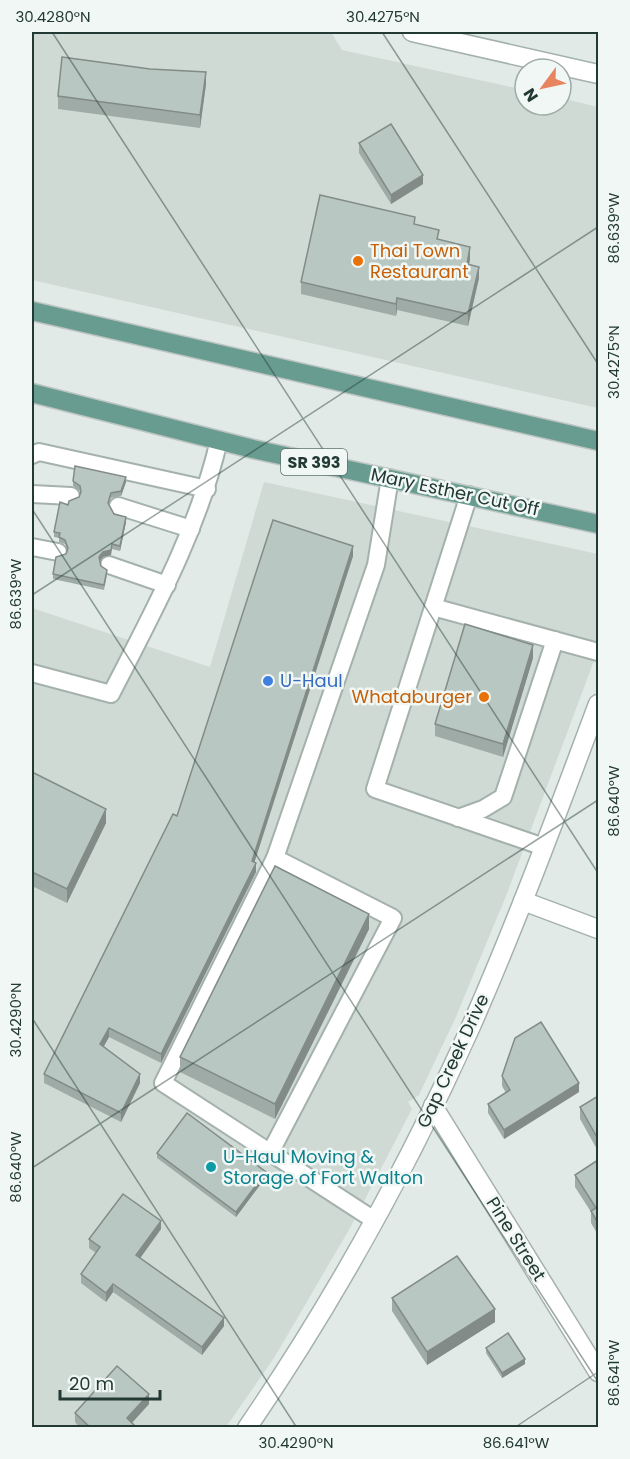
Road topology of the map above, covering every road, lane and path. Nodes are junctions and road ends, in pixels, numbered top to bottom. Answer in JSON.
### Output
{"nodes":[{"id":1,"x":412,"y":32,"type":"edge"},
{"id":2,"x":598,"y":74,"type":"edge"},
{"id":3,"x":32,"y":310,"type":"edge"},
{"id":4,"x":32,"y":393,"type":"edge"},
{"id":5,"x":219,"y":440,"type":"junction"},
{"id":6,"x":598,"y":441,"type":"edge"},
{"id":7,"x":32,"y":455,"type":"edge"},
{"id":8,"x":390,"y":478,"type":"junction"},
{"id":9,"x":207,"y":489,"type":"junction"},
{"id":10,"x":32,"y":494,"type":"edge"},
{"id":11,"x":71,"y":495,"type":"dead end"},
{"id":12,"x":469,"y":495,"type":"junction"},
{"id":13,"x":118,"y":506,"type":"dead end"},
{"id":14,"x":598,"y":524,"type":"edge"},
{"id":15,"x":191,"y":529,"type":"junction"},
{"id":16,"x":32,"y":547,"type":"edge"},
{"id":17,"x":58,"y":552,"type":"dead end"},
{"id":18,"x":109,"y":565,"type":"dead end"},
{"id":19,"x":167,"y":585,"type":"junction"},
{"id":20,"x":433,"y":607,"type":"junction"},
{"id":21,"x":555,"y":640,"type":"junction"},
{"id":22,"x":598,"y":652,"type":"edge"},
{"id":23,"x":32,"y":672,"type":"edge"},
{"id":24,"x":598,"y":704,"type":"edge"},
{"id":25,"x":458,"y":818,"type":"junction"},
{"id":26,"x":544,"y":847,"type":"junction"},
{"id":27,"x":275,"y":858,"type":"junction"},
{"id":28,"x":523,"y":901,"type":"junction"},
{"id":29,"x":598,"y":929,"type":"edge"},
{"id":30,"x":433,"y":1106,"type":"junction"},
{"id":31,"x":270,"y":1153,"type":"junction"},
{"id":32,"x":374,"y":1220,"type":"junction"},
{"id":33,"x":598,"y":1372,"type":"edge"},
{"id":34,"x":247,"y":1428,"type":"edge"}],
"edges":[{"from":1,"to":2,"type":"street"},
{"from":3,"to":6,"type":"main road"},
{"from":4,"to":5,"type":"main road","name":"Mary Esther Cut Off","number":"SR 393"},
{"from":5,"to":8,"type":"main road","name":"Mary Esther Cut Off","number":"SR 393"},
{"from":5,"to":9,"type":"lane"},
{"from":7,"to":9,"type":"lane"},
{"from":8,"to":12,"type":"main road","name":"Mary Esther Cut Off","number":"SR 393"},
{"from":8,"to":27,"type":"lane"},
{"from":9,"to":15,"type":"lane"},
{"from":10,"to":11,"type":"lane"},
{"from":12,"to":14,"type":"main road","name":"Mary Esther Cut Off","number":"SR 393"},
{"from":12,"to":20,"type":"lane"},
{"from":13,"to":15,"type":"lane"},
{"from":15,"to":19,"type":"lane"},
{"from":16,"to":17,"type":"lane"},
{"from":18,"to":19,"type":"lane"},
{"from":19,"to":23,"type":"lane"},
{"from":20,"to":21,"type":"lane"},
{"from":20,"to":25,"type":"lane"},
{"from":21,"to":22,"type":"lane"},
{"from":21,"to":25,"type":"lane"},
{"from":24,"to":26,"type":"street","name":"Gap Creek Drive"},
{"from":25,"to":26,"type":"lane"},
{"from":26,"to":28,"type":"street","name":"Gap Creek Drive"},
{"from":27,"to":31,"type":"lane"},
{"from":27,"to":31,"type":"lane"},
{"from":28,"to":29,"type":"street"},
{"from":28,"to":30,"type":"street","name":"Gap Creek Drive"},
{"from":30,"to":32,"type":"street","name":"Gap Creek Drive"},
{"from":30,"to":33,"type":"street","name":"Pine Street"},
{"from":31,"to":32,"type":"lane"},
{"from":32,"to":34,"type":"street","name":"Gap Creek Drive"}]}
